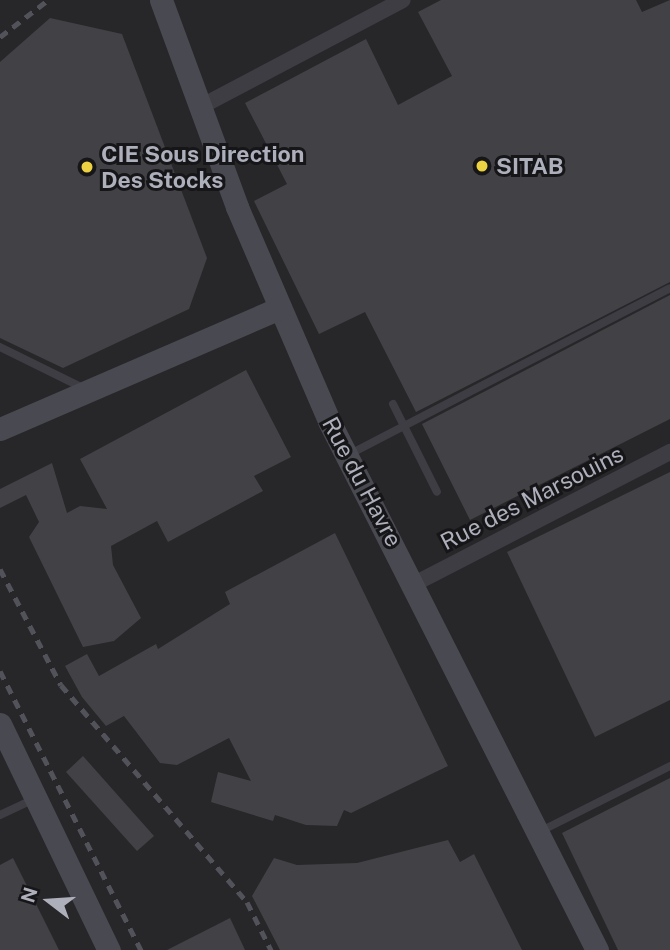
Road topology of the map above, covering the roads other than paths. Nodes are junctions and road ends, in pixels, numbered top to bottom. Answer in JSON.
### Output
{"nodes":[{"id":1,"x":161,"y":0,"type":"edge"},
{"id":2,"x":403,"y":0,"type":"edge"},
{"id":3,"x":200,"y":107,"type":"junction"},
{"id":4,"x":670,"y":288,"type":"edge"},
{"id":5,"x":280,"y":308,"type":"junction"},
{"id":6,"x":0,"y":347,"type":"edge"},
{"id":7,"x":85,"y":390,"type":"junction"},
{"id":8,"x":393,"y":404,"type":"dead end"},
{"id":9,"x":0,"y":429,"type":"edge"},
{"id":10,"x":404,"y":430,"type":"junction"},
{"id":11,"x":670,"y":453,"type":"edge"},
{"id":12,"x":347,"y":455,"type":"junction"},
{"id":13,"x":437,"y":492,"type":"dead end"},
{"id":14,"x":416,"y":583,"type":"junction"},
{"id":15,"x":0,"y":724,"type":"edge"},
{"id":16,"x":670,"y":766,"type":"edge"},
{"id":17,"x":35,"y":799,"type":"junction"},
{"id":18,"x":0,"y":815,"type":"edge"},
{"id":19,"x":541,"y":831,"type":"junction"},
{"id":20,"x":109,"y":950,"type":"edge"},
{"id":21,"x":597,"y":950,"type":"edge"}],
"edges":[{"from":1,"to":3,"type":"main road","name":"Rue du Havre"},
{"from":2,"to":3,"type":"street"},
{"from":3,"to":5,"type":"main road","name":"Rue du Havre"},
{"from":4,"to":10,"type":"lane"},
{"from":5,"to":7,"type":"main road"},
{"from":5,"to":12,"type":"main road","name":"Rue du Havre"},
{"from":6,"to":7,"type":"lane"},
{"from":7,"to":9,"type":"main road"},
{"from":8,"to":10,"type":"lane"},
{"from":10,"to":12,"type":"lane"},
{"from":10,"to":13,"type":"lane"},
{"from":11,"to":14,"type":"street","name":"Rue des Marsouins"},
{"from":12,"to":14,"type":"main road","name":"Rue du Havre"},
{"from":14,"to":19,"type":"main road","name":"Rue du Havre"},
{"from":15,"to":17,"type":"main road"},
{"from":16,"to":19,"type":"lane"},
{"from":17,"to":18,"type":"lane"},
{"from":17,"to":20,"type":"main road"},
{"from":19,"to":21,"type":"main road","name":"Rue du Havre"}]}
